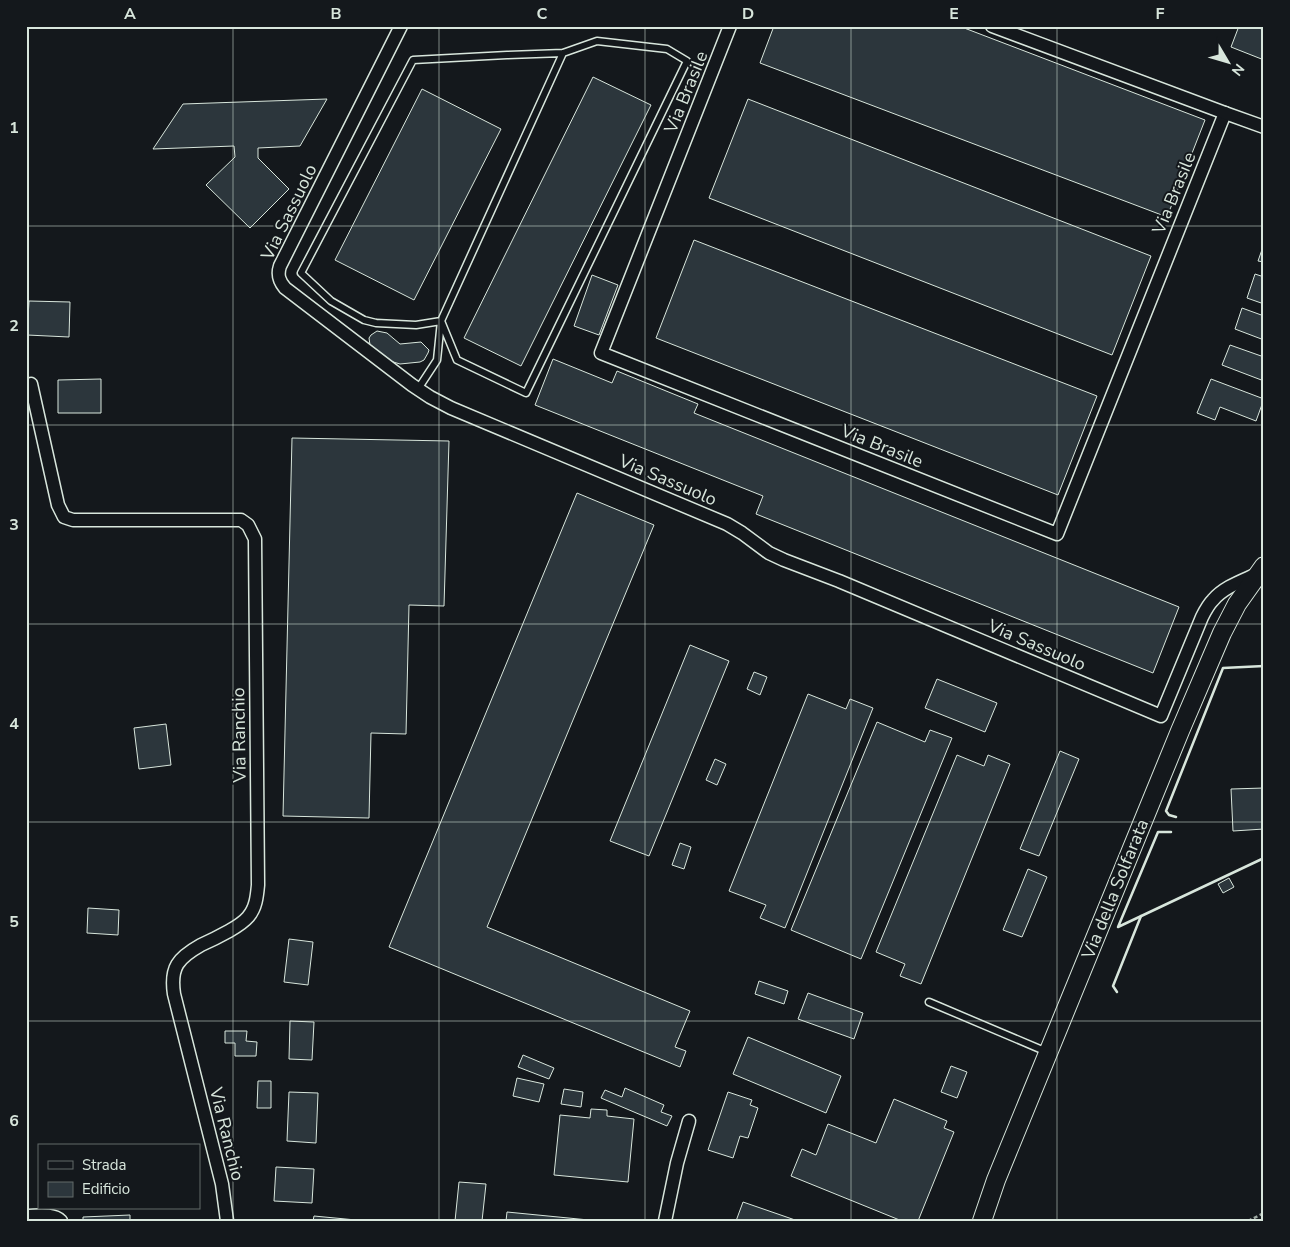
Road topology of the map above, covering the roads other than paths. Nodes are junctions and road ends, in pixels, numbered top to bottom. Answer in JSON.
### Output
{"nodes":[{"id":1,"x":401,"y":26,"type":"edge"},
{"id":2,"x":730,"y":26,"type":"edge"},
{"id":3,"x":992,"y":26,"type":"edge"},
{"id":4,"x":563,"y":53,"type":"junction"},
{"id":5,"x":1225,"y":113,"type":"junction"},
{"id":6,"x":1264,"y":127,"type":"edge"},
{"id":7,"x":441,"y":321,"type":"junction"},
{"id":8,"x":30,"y":384,"type":"dead end"},
{"id":9,"x":418,"y":389,"type":"junction"},
{"id":10,"x":1260,"y":570,"type":"edge"},
{"id":11,"x":929,"y":1002,"type":"dead end"},
{"id":12,"x":1048,"y":1052,"type":"junction"},
{"id":13,"x":689,"y":1121,"type":"dead end"},
{"id":14,"x":26,"y":1216,"type":"edge"},
{"id":15,"x":61,"y":1221,"type":"edge"},
{"id":16,"x":227,"y":1221,"type":"edge"},
{"id":17,"x":665,"y":1221,"type":"edge"},
{"id":18,"x":982,"y":1221,"type":"edge"}],
"edges":[{"from":1,"to":9,"type":"street","name":"Via Sassuolo"},
{"from":2,"to":5,"type":"street","name":"Via Brasile"},
{"from":3,"to":5,"type":"street"},
{"from":4,"to":7,"type":"lane"},
{"from":4,"to":7,"type":"lane"},
{"from":4,"to":7,"type":"lane"},
{"from":5,"to":6,"type":"street"},
{"from":7,"to":9,"type":"lane"},
{"from":8,"to":16,"type":"street","name":"Via Ranchio"},
{"from":9,"to":10,"type":"street","name":"Via Sassuolo"},
{"from":10,"to":12,"type":"main road","name":"Via della Solfarata"},
{"from":11,"to":12,"type":"lane"},
{"from":12,"to":18,"type":"main road","name":"Via della Solfarata"},
{"from":13,"to":17,"type":"street"},
{"from":14,"to":15,"type":"street"}]}
